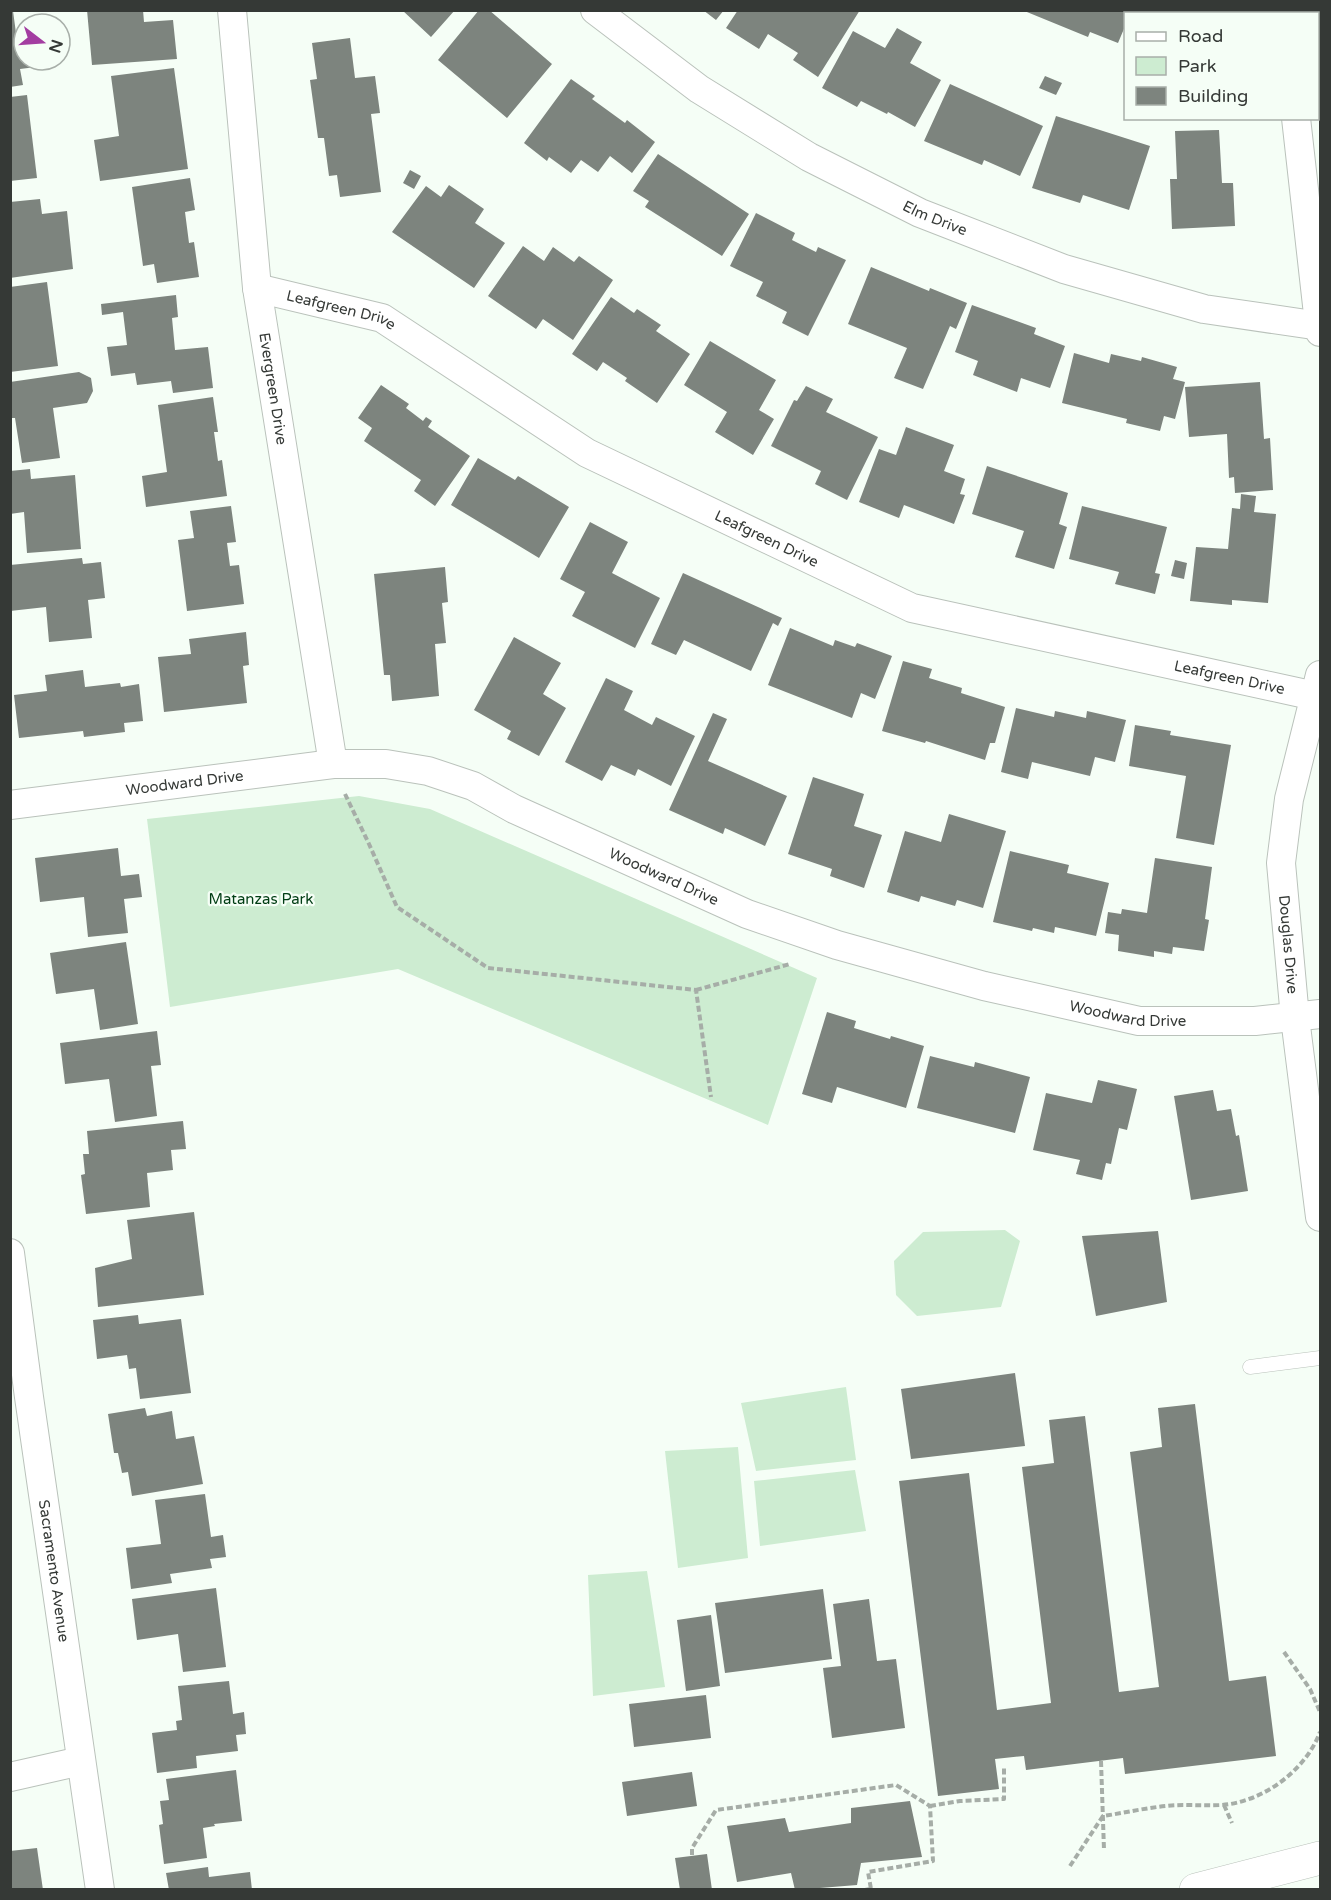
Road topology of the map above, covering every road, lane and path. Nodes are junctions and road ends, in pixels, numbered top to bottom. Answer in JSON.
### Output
{"nodes":[{"id":1,"x":232,"y":10,"type":"edge"},
{"id":2,"x":595,"y":10,"type":"edge"},
{"id":3,"x":1296,"y":120,"type":"edge"},
{"id":4,"x":257,"y":288,"type":"junction"},
{"id":5,"x":1320,"y":329,"type":"edge"},
{"id":6,"x":1318,"y":686,"type":"edge"},
{"id":7,"x":333,"y":764,"type":"junction"},
{"id":8,"x":10,"y":805,"type":"edge"},
{"id":9,"x":798,"y":962,"type":"dead end"},
{"id":10,"x":696,"y":990,"type":"junction"},
{"id":11,"x":1308,"y":1016,"type":"edge"},
{"id":12,"x":711,"y":1097,"type":"dead end"},
{"id":13,"x":1320,"y":1217,"type":"edge"},
{"id":14,"x":10,"y":1253,"type":"edge"},
{"id":15,"x":1320,"y":1358,"type":"edge"},
{"id":16,"x":1250,"y":1367,"type":"dead end"},
{"id":17,"x":20,"y":1398,"type":"edge"},
{"id":18,"x":1284,"y":1652,"type":"dead end"},
{"id":19,"x":1320,"y":1712,"type":"edge"},
{"id":20,"x":1320,"y":1732,"type":"edge"},
{"id":21,"x":81,"y":1761,"type":"junction"},
{"id":22,"x":1101,"y":1761,"type":"dead end"},
{"id":23,"x":1004,"y":1766,"type":"dead end"},
{"id":24,"x":10,"y":1777,"type":"edge"},
{"id":25,"x":1224,"y":1805,"type":"junction"},
{"id":26,"x":930,"y":1806,"type":"junction"},
{"id":27,"x":1103,"y":1816,"type":"junction"},
{"id":28,"x":1232,"y":1823,"type":"dead end"},
{"id":29,"x":1104,"y":1850,"type":"dead end"},
{"id":30,"x":692,"y":1856,"type":"dead end"},
{"id":31,"x":1320,"y":1857,"type":"edge"},
{"id":32,"x":1070,"y":1866,"type":"dead end"},
{"id":33,"x":100,"y":1890,"type":"edge"},
{"id":34,"x":865,"y":1890,"type":"edge"},
{"id":35,"x":1196,"y":1890,"type":"edge"}],
"edges":[{"from":1,"to":4,"type":"street","name":"Evergreen Drive"},
{"from":2,"to":5,"type":"street","name":"Elm Drive"},
{"from":3,"to":5,"type":"street"},
{"from":4,"to":6,"type":"street","name":"Leafgreen Drive"},
{"from":4,"to":7,"type":"street","name":"Evergreen Drive"},
{"from":6,"to":11,"type":"street","name":"Douglas Drive"},
{"from":7,"to":8,"type":"street","name":"Woodward Drive"},
{"from":7,"to":10,"type":"path"},
{"from":7,"to":11,"type":"street","name":"Woodward Drive"},
{"from":9,"to":10,"type":"path"},
{"from":10,"to":12,"type":"path"},
{"from":11,"to":13,"type":"street","name":"Douglas Drive"},
{"from":14,"to":17,"type":"street","name":"Sacramento Avenue"},
{"from":15,"to":16,"type":"lane"},
{"from":17,"to":21,"type":"street","name":"Sacramento Avenue"},
{"from":18,"to":19,"type":"path"},
{"from":20,"to":25,"type":"path"},
{"from":21,"to":24,"type":"street"},
{"from":21,"to":33,"type":"street","name":"Sacramento Avenue"},
{"from":22,"to":27,"type":"path"},
{"from":23,"to":26,"type":"path"},
{"from":25,"to":27,"type":"path"},
{"from":25,"to":28,"type":"path"},
{"from":26,"to":30,"type":"path"},
{"from":26,"to":34,"type":"path"},
{"from":27,"to":29,"type":"path"},
{"from":27,"to":32,"type":"path"},
{"from":31,"to":35,"type":"street"}]}
